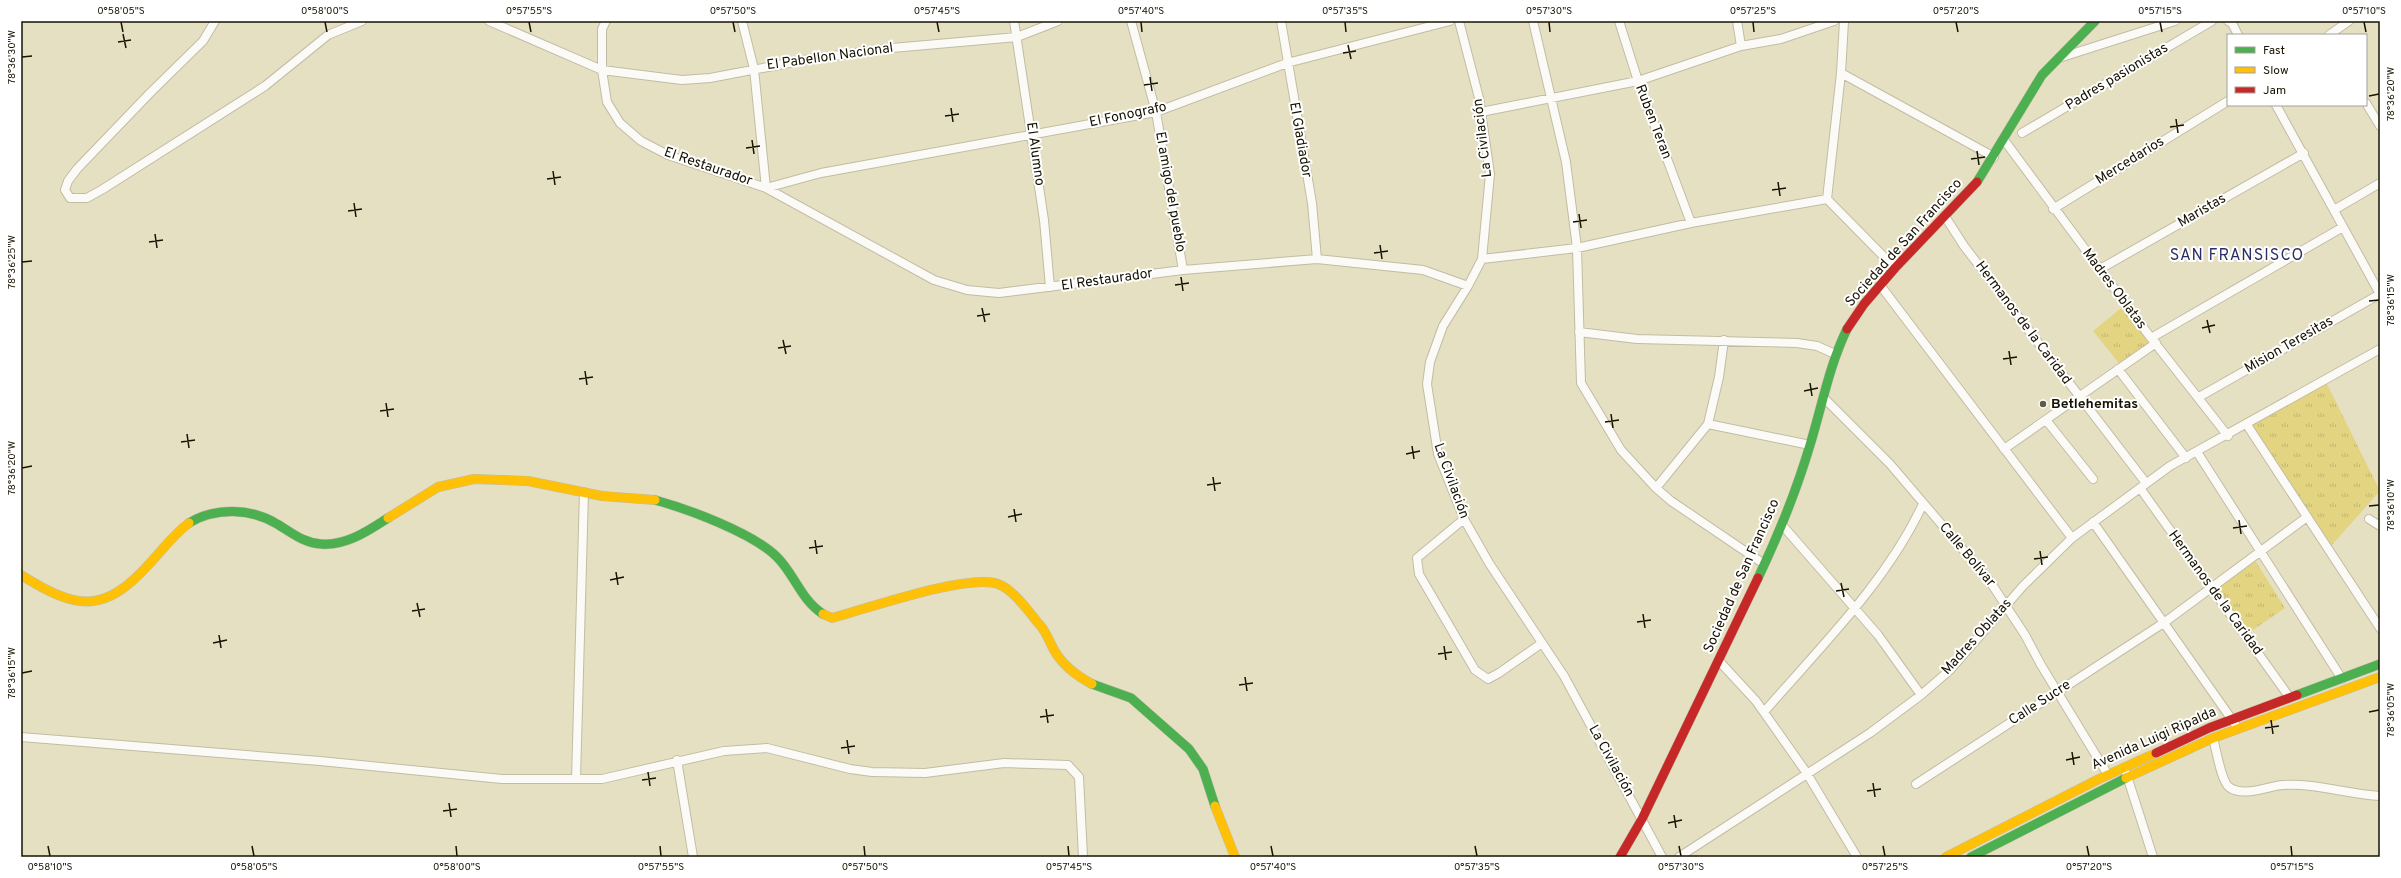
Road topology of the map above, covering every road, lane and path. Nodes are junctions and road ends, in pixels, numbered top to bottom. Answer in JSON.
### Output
{"nodes":[{"id":1,"x":215,"y":21,"type":"edge"},
{"id":2,"x":362,"y":21,"type":"edge"},
{"id":3,"x":489,"y":21,"type":"edge"},
{"id":4,"x":606,"y":21,"type":"edge"},
{"id":5,"x":742,"y":21,"type":"edge"},
{"id":6,"x":1014,"y":21,"type":"edge"},
{"id":7,"x":1058,"y":21,"type":"edge"},
{"id":8,"x":1131,"y":21,"type":"edge"},
{"id":9,"x":1281,"y":21,"type":"edge"},
{"id":10,"x":1450,"y":21,"type":"edge"},
{"id":11,"x":1459,"y":21,"type":"edge"},
{"id":12,"x":1533,"y":21,"type":"edge"},
{"id":13,"x":1619,"y":21,"type":"edge"},
{"id":14,"x":1737,"y":21,"type":"edge"},
{"id":15,"x":1834,"y":21,"type":"edge"},
{"id":16,"x":1844,"y":21,"type":"edge"},
{"id":17,"x":2095,"y":21,"type":"edge"},
{"id":18,"x":2174,"y":21,"type":"edge"},
{"id":19,"x":2212,"y":21,"type":"edge"},
{"id":20,"x":2228,"y":21,"type":"edge"},
{"id":21,"x":2349,"y":21,"type":"edge"},
{"id":22,"x":2238,"y":34,"type":"edge"},
{"id":23,"x":2330,"y":34,"type":"edge"},
{"id":24,"x":1017,"y":37,"type":"junction"},
{"id":25,"x":1741,"y":46,"type":"junction"},
{"id":26,"x":2055,"y":60,"type":"junction"},
{"id":27,"x":1287,"y":63,"type":"junction"},
{"id":28,"x":754,"y":69,"type":"junction"},
{"id":29,"x":602,"y":70,"type":"junction"},
{"id":30,"x":1842,"y":73,"type":"junction"},
{"id":31,"x":1638,"y":81,"type":"junction"},
{"id":32,"x":1552,"y":98,"type":"junction"},
{"id":33,"x":2227,"y":102,"type":"edge"},
{"id":34,"x":2367,"y":105,"type":"edge"},
{"id":35,"x":2277,"y":106,"type":"edge"},
{"id":36,"x":1156,"y":112,"type":"junction"},
{"id":37,"x":1481,"y":112,"type":"junction"},
{"id":38,"x":2380,"y":126,"type":"edge"},
{"id":39,"x":2022,"y":133,"type":"dead end"},
{"id":40,"x":1032,"y":134,"type":"junction"},
{"id":41,"x":2004,"y":140,"type":"junction"},
{"id":42,"x":2304,"y":154,"type":"junction"},
{"id":43,"x":1994,"y":157,"type":"junction"},
{"id":44,"x":821,"y":173,"type":"joint"},
{"id":45,"x":2380,"y":183,"type":"edge"},
{"id":46,"x":766,"y":188,"type":"junction"},
{"id":47,"x":1827,"y":199,"type":"junction"},
{"id":48,"x":2053,"y":208,"type":"junction"},
{"id":49,"x":2334,"y":210,"type":"junction"},
{"id":50,"x":1946,"y":218,"type":"junction"},
{"id":51,"x":1691,"y":223,"type":"junction"},
{"id":52,"x":2343,"y":227,"type":"junction"},
{"id":53,"x":1577,"y":248,"type":"junction"},
{"id":54,"x":1317,"y":259,"type":"junction"},
{"id":55,"x":1482,"y":259,"type":"junction"},
{"id":56,"x":1895,"y":268,"type":"junction"},
{"id":57,"x":2100,"y":269,"type":"junction"},
{"id":58,"x":1183,"y":270,"type":"junction"},
{"id":59,"x":1880,"y":285,"type":"junction"},
{"id":60,"x":1468,"y":286,"type":"junction"},
{"id":61,"x":1050,"y":287,"type":"junction"},
{"id":62,"x":2380,"y":294,"type":"edge"},
{"id":63,"x":1579,"y":332,"type":"junction"},
{"id":64,"x":1724,"y":340,"type":"junction"},
{"id":65,"x":2153,"y":340,"type":"junction"},
{"id":66,"x":2380,"y":349,"type":"edge"},
{"id":67,"x":1835,"y":354,"type":"junction"},
{"id":68,"x":2118,"y":369,"type":"junction"},
{"id":69,"x":1824,"y":397,"type":"junction"},
{"id":70,"x":2079,"y":397,"type":"junction"},
{"id":71,"x":2199,"y":397,"type":"junction"},
{"id":72,"x":2046,"y":420,"type":"junction"},
{"id":73,"x":1708,"y":424,"type":"junction"},
{"id":74,"x":2247,"y":425,"type":"junction"},
{"id":75,"x":2228,"y":436,"type":"junction"},
{"id":76,"x":1810,"y":445,"type":"junction"},
{"id":77,"x":2004,"y":449,"type":"junction"},
{"id":78,"x":2197,"y":452,"type":"junction"},
{"id":79,"x":2186,"y":458,"type":"junction"},
{"id":80,"x":2093,"y":480,"type":"dead end"},
{"id":81,"x":2143,"y":486,"type":"junction"},
{"id":82,"x":1656,"y":488,"type":"junction"},
{"id":83,"x":584,"y":492,"type":"junction"},
{"id":84,"x":1923,"y":504,"type":"junction"},
{"id":85,"x":2307,"y":517,"type":"junction"},
{"id":86,"x":1464,"y":519,"type":"junction"},
{"id":87,"x":2369,"y":519,"type":"dead end"},
{"id":88,"x":2093,"y":522,"type":"junction"},
{"id":89,"x":1783,"y":526,"type":"junction"},
{"id":90,"x":2380,"y":526,"type":"edge"},
{"id":91,"x":2072,"y":538,"type":"junction"},
{"id":92,"x":2260,"y":551,"type":"junction"},
{"id":93,"x":1764,"y":564,"type":"junction"},
{"id":94,"x":21,"y":575,"type":"edge"},
{"id":95,"x":2211,"y":588,"type":"junction"},
{"id":96,"x":2006,"y":605,"type":"junction"},
{"id":97,"x":1854,"y":609,"type":"junction"},
{"id":98,"x":2165,"y":622,"type":"junction"},
{"id":99,"x":2380,"y":628,"type":"edge"},
{"id":100,"x":1542,"y":643,"type":"junction"},
{"id":101,"x":1719,"y":661,"type":"junction"},
{"id":102,"x":2380,"y":664,"type":"edge"},
{"id":103,"x":2380,"y":678,"type":"edge"},
{"id":104,"x":2342,"y":679,"type":"junction"},
{"id":105,"x":2058,"y":692,"type":"junction"},
{"id":106,"x":1920,"y":694,"type":"junction"},
{"id":107,"x":2290,"y":698,"type":"junction"},
{"id":108,"x":1764,"y":712,"type":"junction"},
{"id":109,"x":2234,"y":719,"type":"junction"},
{"id":110,"x":2237,"y":729,"type":"junction"},
{"id":111,"x":21,"y":737,"type":"edge"},
{"id":112,"x":2213,"y":738,"type":"junction"},
{"id":113,"x":677,"y":760,"type":"junction"},
{"id":114,"x":2124,"y":767,"type":"junction"},
{"id":115,"x":1806,"y":772,"type":"junction"},
{"id":116,"x":2108,"y":775,"type":"junction"},
{"id":117,"x":2128,"y":777,"type":"junction"},
{"id":118,"x":576,"y":779,"type":"junction"},
{"id":119,"x":1916,"y":784,"type":"dead end"},
{"id":120,"x":2380,"y":796,"type":"edge"},
{"id":121,"x":1642,"y":819,"type":"junction"},
{"id":122,"x":693,"y":857,"type":"edge"},
{"id":123,"x":1084,"y":857,"type":"edge"},
{"id":124,"x":1235,"y":857,"type":"edge"},
{"id":125,"x":1620,"y":857,"type":"edge"},
{"id":126,"x":1662,"y":857,"type":"edge"},
{"id":127,"x":1678,"y":857,"type":"edge"},
{"id":128,"x":1857,"y":857,"type":"edge"},
{"id":129,"x":1946,"y":857,"type":"edge"},
{"id":130,"x":1971,"y":857,"type":"edge"},
{"id":131,"x":2153,"y":857,"type":"edge"}],
"edges":[{"from":1,"to":2,"type":"street"},
{"from":3,"to":29,"type":"street","name":"El Pabellon Nacional"},
{"from":4,"to":29,"type":"street","name":"El Restaurador"},
{"from":5,"to":28,"type":"street"},
{"from":6,"to":24,"type":"street","name":"El Alumno"},
{"from":7,"to":24,"type":"street","name":"El Pabellon Nacional"},
{"from":8,"to":36,"type":"street","name":"El amigo del pueblo"},
{"from":9,"to":27,"type":"street","name":"El Gladiador"},
{"from":10,"to":27,"type":"street","name":"El Fonografo"},
{"from":11,"to":37,"type":"street","name":"La Civilación"},
{"from":12,"to":32,"type":"street"},
{"from":13,"to":31,"type":"street","name":"Ruben Teran"},
{"from":14,"to":25,"type":"street"},
{"from":15,"to":25,"type":"street"},
{"from":16,"to":30,"type":"street"},
{"from":17,"to":26,"type":"street","name":"Sociedad de San Francisco"},
{"from":18,"to":26,"type":"street"},
{"from":19,"to":39,"type":"street","name":"Padres pasionistas"},
{"from":20,"to":22,"type":"street"},
{"from":21,"to":23,"type":"street"},
{"from":24,"to":28,"type":"street","name":"El Pabellon Nacional"},
{"from":24,"to":40,"type":"street","name":"El Alumno"},
{"from":25,"to":31,"type":"street"},
{"from":26,"to":41,"type":"street","name":"Sociedad de San Francisco"},
{"from":27,"to":36,"type":"street","name":"El Fonografo"},
{"from":27,"to":54,"type":"street","name":"El Gladiador"},
{"from":28,"to":29,"type":"street","name":"El Pabellon Nacional"},
{"from":28,"to":46,"type":"street"},
{"from":29,"to":46,"type":"street","name":"El Restaurador"},
{"from":30,"to":43,"type":"street"},
{"from":30,"to":47,"type":"street"},
{"from":31,"to":32,"type":"street"},
{"from":31,"to":51,"type":"street","name":"Ruben Teran"},
{"from":32,"to":37,"type":"street"},
{"from":32,"to":53,"type":"street"},
{"from":33,"to":48,"type":"street","name":"Mercedarios"},
{"from":34,"to":38,"type":"street"},
{"from":35,"to":42,"type":"street"},
{"from":36,"to":40,"type":"street","name":"El Fonografo"},
{"from":36,"to":58,"type":"street","name":"El amigo del pueblo"},
{"from":37,"to":55,"type":"street","name":"La Civilación"},
{"from":40,"to":44,"type":"street","name":"El Fonografo"},
{"from":40,"to":61,"type":"street","name":"El Alumno"},
{"from":41,"to":43,"type":"street","name":"Sociedad de San Francisco"},
{"from":41,"to":48,"type":"street","name":"Madres Oblatas"},
{"from":42,"to":49,"type":"street"},
{"from":42,"to":57,"type":"street","name":"Maristas"},
{"from":43,"to":50,"type":"street","name":"Sociedad de San Francisco"},
{"from":44,"to":46,"type":"street","name":"El Restaurador"},
{"from":45,"to":49,"type":"street"},
{"from":46,"to":61,"type":"street","name":"El Restaurador"},
{"from":47,"to":51,"type":"street"},
{"from":47,"to":56,"type":"street"},
{"from":48,"to":57,"type":"street","name":"Madres Oblatas"},
{"from":49,"to":52,"type":"street"},
{"from":50,"to":56,"type":"street","name":"Sociedad de San Francisco"},
{"from":50,"to":70,"type":"street","name":"Hermanos de la Caridad"},
{"from":51,"to":53,"type":"street"},
{"from":52,"to":62,"type":"street"},
{"from":52,"to":65,"type":"street"},
{"from":53,"to":55,"type":"street"},
{"from":53,"to":63,"type":"street"},
{"from":54,"to":58,"type":"street","name":"El Restaurador"},
{"from":54,"to":60,"type":"street","name":"El Restaurador"},
{"from":55,"to":60,"type":"street","name":"La Civilación"},
{"from":56,"to":59,"type":"street","name":"Sociedad de San Francisco"},
{"from":57,"to":65,"type":"street","name":"Madres Oblatas"},
{"from":58,"to":61,"type":"street","name":"El Restaurador"},
{"from":59,"to":67,"type":"street","name":"Sociedad de San Francisco"},
{"from":59,"to":77,"type":"street"},
{"from":60,"to":86,"type":"street","name":"La Civilación"},
{"from":62,"to":71,"type":"street","name":"Mision Teresitas"},
{"from":63,"to":64,"type":"street"},
{"from":63,"to":82,"type":"street"},
{"from":64,"to":67,"type":"street"},
{"from":64,"to":73,"type":"street"},
{"from":65,"to":68,"type":"street"},
{"from":65,"to":71,"type":"street","name":"Madres Oblatas"},
{"from":66,"to":74,"type":"street","name":"Madres Oblatas"},
{"from":67,"to":69,"type":"street","name":"Sociedad de San Francisco"},
{"from":68,"to":70,"type":"street"},
{"from":68,"to":79,"type":"street"},
{"from":69,"to":76,"type":"street","name":"Sociedad de San Francisco"},
{"from":69,"to":84,"type":"street","name":"Calle Bolívar"},
{"from":70,"to":72,"type":"street"},
{"from":70,"to":81,"type":"street","name":"Hermanos de la Caridad"},
{"from":71,"to":75,"type":"street","name":"Madres Oblatas"},
{"from":72,"to":77,"type":"street"},
{"from":72,"to":80,"type":"street"},
{"from":73,"to":76,"type":"street"},
{"from":73,"to":82,"type":"street"},
{"from":74,"to":75,"type":"street","name":"Madres Oblatas"},
{"from":74,"to":85,"type":"street"},
{"from":75,"to":78,"type":"street","name":"Madres Oblatas"},
{"from":76,"to":89,"type":"street","name":"Sociedad de San Francisco"},
{"from":77,"to":91,"type":"street"},
{"from":78,"to":79,"type":"street","name":"Madres Oblatas"},
{"from":78,"to":92,"type":"street"},
{"from":79,"to":81,"type":"street","name":"Madres Oblatas"},
{"from":81,"to":88,"type":"street","name":"Madres Oblatas"},
{"from":81,"to":95,"type":"street","name":"Hermanos de la Caridad"},
{"from":82,"to":93,"type":"street"},
{"from":83,"to":94,"type":"street"},
{"from":83,"to":118,"type":"street"},
{"from":83,"to":124,"type":"street"},
{"from":84,"to":96,"type":"street","name":"Calle Bolívar"},
{"from":84,"to":97,"type":"street"},
{"from":85,"to":92,"type":"street","name":"Calle Sucre"},
{"from":85,"to":99,"type":"street"},
{"from":86,"to":100,"type":"street","name":"La Civilación"},
{"from":86,"to":100,"type":"street"},
{"from":87,"to":90,"type":"street"},
{"from":88,"to":91,"type":"street","name":"Madres Oblatas"},
{"from":88,"to":98,"type":"street"},
{"from":89,"to":93,"type":"street","name":"Sociedad de San Francisco"},
{"from":89,"to":97,"type":"street"},
{"from":91,"to":96,"type":"street","name":"Madres Oblatas"},
{"from":92,"to":95,"type":"street","name":"Calle Sucre"},
{"from":92,"to":104,"type":"street"},
{"from":93,"to":101,"type":"street","name":"Sociedad de San Francisco"},
{"from":95,"to":98,"type":"street","name":"Calle Sucre"},
{"from":95,"to":107,"type":"street","name":"Hermanos de la Caridad"},
{"from":96,"to":105,"type":"street","name":"Calle Bolívar"},
{"from":96,"to":106,"type":"street","name":"Madres Oblatas"},
{"from":97,"to":106,"type":"street"},
{"from":97,"to":108,"type":"street"},
{"from":98,"to":105,"type":"street","name":"Calle Sucre"},
{"from":98,"to":109,"type":"street"},
{"from":100,"to":121,"type":"street","name":"La Civilación"},
{"from":101,"to":108,"type":"street"},
{"from":101,"to":121,"type":"street","name":"Sociedad de San Francisco"},
{"from":102,"to":104,"type":"street","name":"Avenida Luigi Ripalda"},
{"from":103,"to":110,"type":"street","name":"Avenida Luigi Ripalda"},
{"from":104,"to":107,"type":"street","name":"Avenida Luigi Ripalda"},
{"from":105,"to":116,"type":"street","name":"Calle Bolívar"},
{"from":105,"to":119,"type":"street","name":"Calle Sucre"},
{"from":106,"to":115,"type":"street","name":"Madres Oblatas"},
{"from":107,"to":109,"type":"street","name":"Avenida Luigi Ripalda"},
{"from":108,"to":115,"type":"street"},
{"from":109,"to":110,"type":"street"},
{"from":109,"to":114,"type":"street","name":"Avenida Luigi Ripalda"},
{"from":110,"to":112,"type":"street","name":"Avenida Luigi Ripalda"},
{"from":111,"to":118,"type":"street"},
{"from":112,"to":117,"type":"street","name":"Avenida Luigi Ripalda"},
{"from":112,"to":120,"type":"street"},
{"from":113,"to":118,"type":"street"},
{"from":113,"to":122,"type":"street"},
{"from":113,"to":123,"type":"street"},
{"from":114,"to":116,"type":"street","name":"Avenida Luigi Ripalda"},
{"from":114,"to":117,"type":"street"},
{"from":115,"to":127,"type":"street","name":"Madres Oblatas"},
{"from":115,"to":128,"type":"street"},
{"from":116,"to":129,"type":"street","name":"Avenida Luigi Ripalda"},
{"from":117,"to":130,"type":"street","name":"Avenida Luigi Ripalda"},
{"from":117,"to":131,"type":"street"},
{"from":121,"to":125,"type":"street","name":"Sociedad de San Francisco"},
{"from":121,"to":126,"type":"street","name":"La Civilación"}]}
